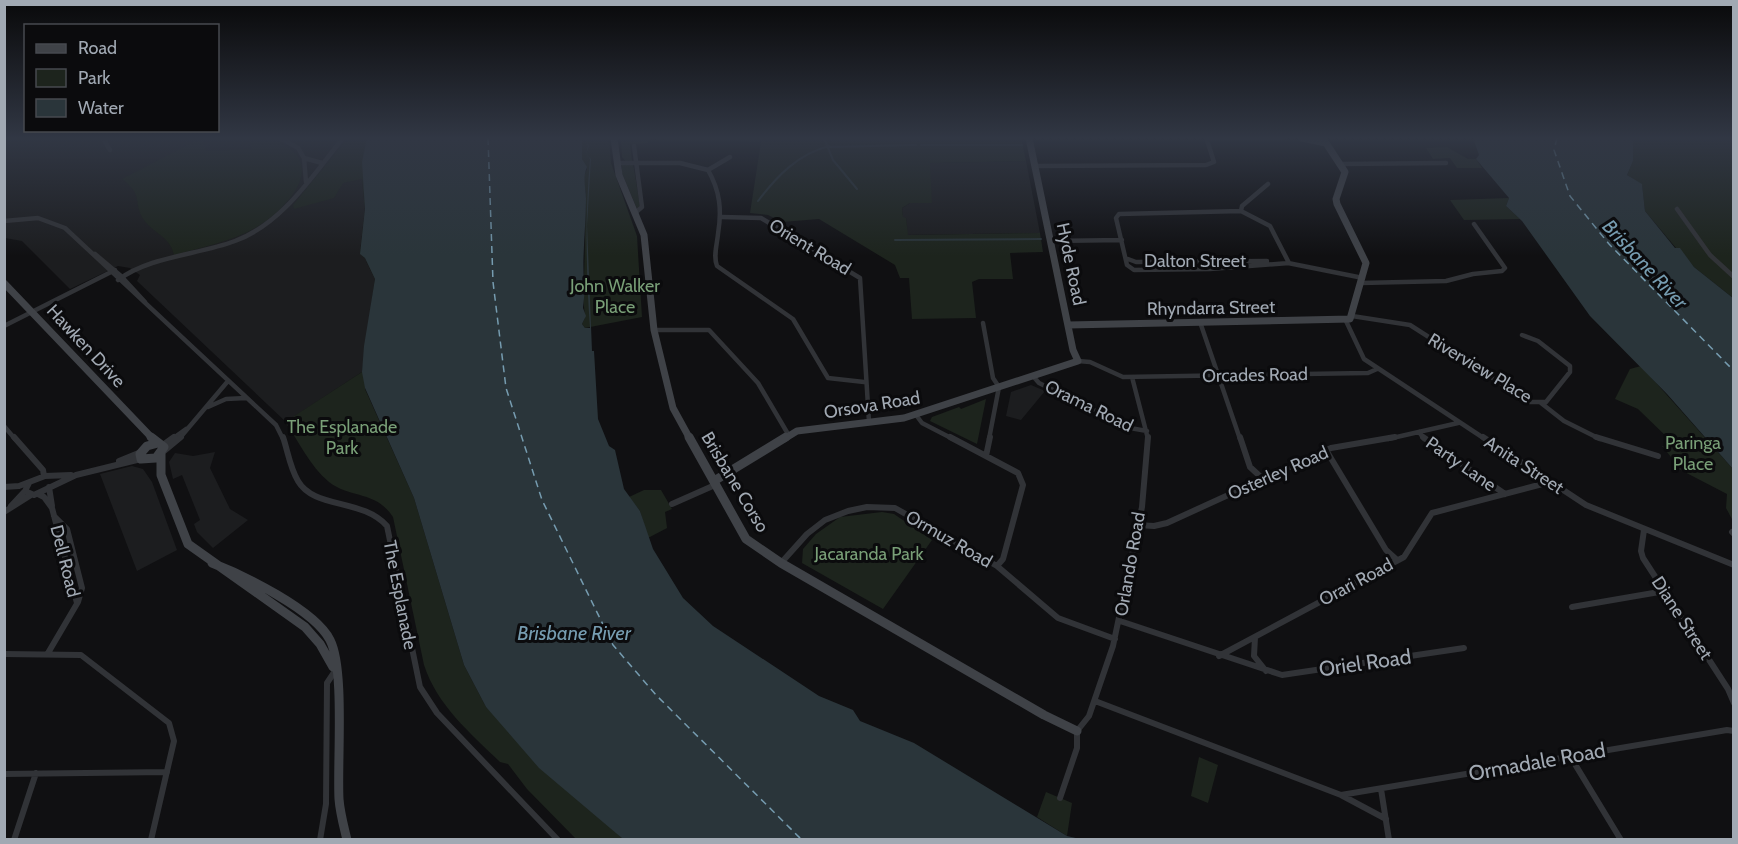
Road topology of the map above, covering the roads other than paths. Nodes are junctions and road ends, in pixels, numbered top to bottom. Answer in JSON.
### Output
{"nodes":[{"id":1,"x":306,"y":177,"type":"edge"},
{"id":2,"x":310,"y":177,"type":"edge"},
{"id":3,"x":621,"y":177,"type":"edge"},
{"id":4,"x":638,"y":177,"type":"edge"},
{"id":5,"x":712,"y":177,"type":"edge"},
{"id":6,"x":1037,"y":177,"type":"edge"},
{"id":7,"x":1344,"y":177,"type":"edge"},
{"id":8,"x":306,"y":182,"type":"junction"},
{"id":9,"x":1268,"y":184,"type":"dead end"},
{"id":10,"x":1677,"y":209,"type":"dead end"},
{"id":11,"x":1241,"y":211,"type":"junction"},
{"id":12,"x":635,"y":213,"type":"junction"},
{"id":13,"x":722,"y":217,"type":"junction"},
{"id":14,"x":4,"y":221,"type":"edge"},
{"id":15,"x":1474,"y":224,"type":"dead end"},
{"id":16,"x":1122,"y":240,"type":"junction"},
{"id":17,"x":1051,"y":241,"type":"junction"},
{"id":18,"x":1288,"y":263,"type":"junction"},
{"id":19,"x":112,"y":271,"type":"junction"},
{"id":20,"x":1734,"y":277,"type":"edge"},
{"id":21,"x":121,"y":278,"type":"junction"},
{"id":22,"x":1362,"y":281,"type":"junction"},
{"id":23,"x":4,"y":283,"type":"edge"},
{"id":24,"x":145,"y":302,"type":"joint"},
{"id":25,"x":32,"y":312,"type":"junction"},
{"id":26,"x":1349,"y":318,"type":"junction"},
{"id":27,"x":1200,"y":322,"type":"junction"},
{"id":28,"x":984,"y":323,"type":"dead end"},
{"id":29,"x":1068,"y":325,"type":"junction"},
{"id":30,"x":4,"y":326,"type":"edge"},
{"id":31,"x":654,"y":330,"type":"junction"},
{"id":32,"x":1522,"y":335,"type":"dead end"},
{"id":33,"x":1078,"y":361,"type":"junction"},
{"id":34,"x":1377,"y":369,"type":"junction"},
{"id":35,"x":1033,"y":376,"type":"junction"},
{"id":36,"x":1219,"y":376,"type":"junction"},
{"id":37,"x":1132,"y":377,"type":"junction"},
{"id":38,"x":228,"y":381,"type":"junction"},
{"id":39,"x":864,"y":382,"type":"junction"},
{"id":40,"x":999,"y":387,"type":"junction"},
{"id":41,"x":246,"y":398,"type":"junction"},
{"id":42,"x":1541,"y":403,"type":"junction"},
{"id":43,"x":204,"y":410,"type":"junction"},
{"id":44,"x":916,"y":415,"type":"junction"},
{"id":45,"x":869,"y":422,"type":"junction"},
{"id":46,"x":1458,"y":423,"type":"junction"},
{"id":47,"x":4,"y":426,"type":"edge"},
{"id":48,"x":143,"y":431,"type":"junction"},
{"id":49,"x":1147,"y":431,"type":"junction"},
{"id":50,"x":1419,"y":432,"type":"junction"},
{"id":51,"x":788,"y":434,"type":"junction"},
{"id":52,"x":161,"y":448,"type":"junction"},
{"id":53,"x":1326,"y":450,"type":"junction"},
{"id":54,"x":143,"y":455,"type":"junction"},
{"id":55,"x":986,"y":456,"type":"junction"},
{"id":56,"x":1658,"y":456,"type":"dead end"},
{"id":57,"x":38,"y":466,"type":"junction"},
{"id":58,"x":76,"y":475,"type":"junction"},
{"id":59,"x":161,"y":475,"type":"junction"},
{"id":60,"x":46,"y":476,"type":"junction"},
{"id":61,"x":1263,"y":479,"type":"junction"},
{"id":62,"x":32,"y":481,"type":"junction"},
{"id":63,"x":1550,"y":482,"type":"junction"},
{"id":64,"x":715,"y":483,"type":"junction"},
{"id":65,"x":50,"y":486,"type":"junction"},
{"id":66,"x":7,"y":487,"type":"edge"},
{"id":67,"x":30,"y":493,"type":"junction"},
{"id":68,"x":1505,"y":494,"type":"junction"},
{"id":69,"x":672,"y":504,"type":"dead end"},
{"id":70,"x":52,"y":508,"type":"junction"},
{"id":71,"x":5,"y":512,"type":"edge"},
{"id":72,"x":54,"y":516,"type":"junction"},
{"id":73,"x":1137,"y":525,"type":"junction"},
{"id":74,"x":1644,"y":530,"type":"junction"},
{"id":75,"x":1397,"y":560,"type":"junction"},
{"id":76,"x":781,"y":563,"type":"junction"},
{"id":77,"x":1734,"y":565,"type":"edge"},
{"id":78,"x":997,"y":566,"type":"junction"},
{"id":79,"x":1665,"y":591,"type":"junction"},
{"id":80,"x":76,"y":605,"type":"junction"},
{"id":81,"x":1572,"y":607,"type":"dead end"},
{"id":82,"x":1120,"y":621,"type":"junction"},
{"id":83,"x":1255,"y":637,"type":"junction"},
{"id":84,"x":1116,"y":639,"type":"junction"},
{"id":85,"x":1464,"y":648,"type":"dead end"},
{"id":86,"x":48,"y":653,"type":"junction"},
{"id":87,"x":4,"y":654,"type":"edge"},
{"id":88,"x":1219,"y":656,"type":"junction"},
{"id":89,"x":335,"y":671,"type":"junction"},
{"id":90,"x":1267,"y":672,"type":"junction"},
{"id":91,"x":1095,"y":701,"type":"junction"},
{"id":92,"x":1734,"y":703,"type":"edge"},
{"id":93,"x":1077,"y":730,"type":"junction"},
{"id":94,"x":1734,"y":731,"type":"edge"},
{"id":95,"x":1570,"y":756,"type":"junction"},
{"id":96,"x":167,"y":772,"type":"junction"},
{"id":97,"x":36,"y":773,"type":"junction"},
{"id":98,"x":4,"y":774,"type":"edge"},
{"id":99,"x":1381,"y":789,"type":"junction"},
{"id":100,"x":1341,"y":795,"type":"junction"},
{"id":101,"x":1060,"y":798,"type":"dead end"},
{"id":102,"x":1386,"y":819,"type":"junction"},
{"id":103,"x":14,"y":840,"type":"edge"},
{"id":104,"x":151,"y":840,"type":"edge"},
{"id":105,"x":320,"y":840,"type":"edge"},
{"id":106,"x":347,"y":840,"type":"edge"},
{"id":107,"x":558,"y":840,"type":"edge"},
{"id":108,"x":1389,"y":840,"type":"edge"},
{"id":109,"x":1621,"y":840,"type":"edge"}],
"edges":[{"from":1,"to":8,"type":"street"},
{"from":2,"to":8,"type":"street"},
{"from":3,"to":12,"type":"street","name":"Brisbane Corso"},
{"from":4,"to":12,"type":"street","name":"Brisbane Corso"},
{"from":5,"to":13,"type":"street"},
{"from":6,"to":17,"type":"street","name":"Hyde Road"},
{"from":7,"to":22,"type":"street"},
{"from":8,"to":21,"type":"street"},
{"from":9,"to":11,"type":"street"},
{"from":10,"to":20,"type":"street"},
{"from":11,"to":16,"type":"street"},
{"from":11,"to":18,"type":"street"},
{"from":12,"to":31,"type":"street","name":"Brisbane Corso"},
{"from":13,"to":39,"type":"street"},
{"from":13,"to":39,"type":"street","name":"Orient Road"},
{"from":14,"to":19,"type":"street"},
{"from":15,"to":22,"type":"street","name":"Dalton Street"},
{"from":16,"to":17,"type":"street"},
{"from":16,"to":18,"type":"street","name":"Dalton Street"},
{"from":17,"to":29,"type":"street","name":"Hyde Road"},
{"from":18,"to":22,"type":"street","name":"Dalton Street"},
{"from":19,"to":21,"type":"street"},
{"from":19,"to":25,"type":"street"},
{"from":21,"to":24,"type":"street"},
{"from":22,"to":26,"type":"street"},
{"from":23,"to":25,"type":"street","name":"Hawken Drive"},
{"from":24,"to":38,"type":"street","name":"The Esplanade"},
{"from":25,"to":30,"type":"street"},
{"from":25,"to":48,"type":"street","name":"Hawken Drive"},
{"from":26,"to":27,"type":"street","name":"Rhyndarra Street"},
{"from":26,"to":34,"type":"street","name":"Anita Street"},
{"from":26,"to":42,"type":"street","name":"Riverview Place"},
{"from":27,"to":29,"type":"street","name":"Rhyndarra Street"},
{"from":27,"to":36,"type":"street"},
{"from":28,"to":40,"type":"street"},
{"from":29,"to":33,"type":"street","name":"Hyde Road"},
{"from":31,"to":51,"type":"street"},
{"from":31,"to":64,"type":"street","name":"Brisbane Corso"},
{"from":32,"to":42,"type":"street","name":"Riverview Place"},
{"from":33,"to":35,"type":"street","name":"Orsova Road"},
{"from":33,"to":37,"type":"street"},
{"from":34,"to":36,"type":"street","name":"Orcades Road"},
{"from":34,"to":46,"type":"street","name":"Anita Street"},
{"from":35,"to":40,"type":"street","name":"Orsova Road"},
{"from":35,"to":49,"type":"street","name":"Orama Road"},
{"from":36,"to":37,"type":"street","name":"Orcades Road"},
{"from":36,"to":61,"type":"street"},
{"from":37,"to":49,"type":"street","name":"Orlando Road"},
{"from":38,"to":41,"type":"street","name":"The Esplanade"},
{"from":38,"to":43,"type":"street"},
{"from":39,"to":45,"type":"street","name":"Orient Road"},
{"from":40,"to":44,"type":"street","name":"Orsova Road"},
{"from":40,"to":55,"type":"street"},
{"from":41,"to":43,"type":"street"},
{"from":41,"to":107,"type":"street","name":"The Esplanade"},
{"from":42,"to":56,"type":"street"},
{"from":43,"to":52,"type":"street"},
{"from":44,"to":45,"type":"street","name":"Orsova Road"},
{"from":44,"to":55,"type":"street"},
{"from":45,"to":51,"type":"street","name":"Orsova Road"},
{"from":46,"to":50,"type":"street","name":"Osterley Road"},
{"from":46,"to":63,"type":"street","name":"Anita Street"},
{"from":47,"to":57,"type":"street"},
{"from":48,"to":52,"type":"street","name":"Hawken Drive"},
{"from":48,"to":54,"type":"street"},
{"from":49,"to":73,"type":"street","name":"Orlando Road"},
{"from":50,"to":53,"type":"street","name":"Osterley Road"},
{"from":50,"to":68,"type":"street","name":"Party Lane"},
{"from":51,"to":64,"type":"street","name":"Orsova Road"},
{"from":52,"to":54,"type":"street"},
{"from":52,"to":54,"type":"street"},
{"from":52,"to":59,"type":"street"},
{"from":53,"to":61,"type":"street","name":"Osterley Road"},
{"from":53,"to":75,"type":"street"},
{"from":54,"to":58,"type":"street"},
{"from":54,"to":59,"type":"street"},
{"from":55,"to":78,"type":"street"},
{"from":57,"to":60,"type":"street"},
{"from":57,"to":62,"type":"street"},
{"from":58,"to":60,"type":"street"},
{"from":58,"to":65,"type":"street"},
{"from":59,"to":89,"type":"street"},
{"from":60,"to":62,"type":"street"},
{"from":60,"to":65,"type":"street","name":"Dell Road"},
{"from":61,"to":73,"type":"street","name":"Osterley Road"},
{"from":62,"to":66,"type":"street"},
{"from":62,"to":67,"type":"street"},
{"from":63,"to":68,"type":"street","name":"Orari Road"},
{"from":63,"to":74,"type":"street","name":"Anita Street"},
{"from":64,"to":69,"type":"street","name":"Orsova Road"},
{"from":64,"to":76,"type":"street","name":"Brisbane Corso"},
{"from":65,"to":67,"type":"street"},
{"from":65,"to":70,"type":"street","name":"Dell Road"},
{"from":66,"to":67,"type":"street"},
{"from":67,"to":70,"type":"street","name":"Dell Road"},
{"from":67,"to":71,"type":"street"},
{"from":68,"to":75,"type":"street","name":"Orari Road"},
{"from":70,"to":72,"type":"street","name":"Dell Road"},
{"from":72,"to":80,"type":"street","name":"Dell Road"},
{"from":72,"to":80,"type":"street","name":"Dell Road"},
{"from":73,"to":82,"type":"street","name":"Orlando Road"},
{"from":74,"to":77,"type":"street","name":"Anita Street"},
{"from":74,"to":79,"type":"street","name":"Diane Street"},
{"from":75,"to":83,"type":"street","name":"Orari Road"},
{"from":76,"to":78,"type":"street","name":"Ormuz Road"},
{"from":76,"to":93,"type":"street","name":"Brisbane Corso"},
{"from":78,"to":84,"type":"street","name":"Ormuz Road"},
{"from":79,"to":81,"type":"street"},
{"from":79,"to":92,"type":"street","name":"Diane Street"},
{"from":80,"to":86,"type":"street","name":"Dell Road"},
{"from":82,"to":84,"type":"street","name":"Orlando Road"},
{"from":82,"to":88,"type":"street","name":"Oriel Road"},
{"from":83,"to":88,"type":"street","name":"Orari Road"},
{"from":83,"to":90,"type":"street"},
{"from":84,"to":91,"type":"street","name":"Orlando Road"},
{"from":85,"to":90,"type":"street","name":"Oriel Road"},
{"from":86,"to":87,"type":"street"},
{"from":86,"to":96,"type":"street"},
{"from":88,"to":90,"type":"street","name":"Oriel Road"},
{"from":89,"to":105,"type":"street"},
{"from":89,"to":106,"type":"street"},
{"from":91,"to":93,"type":"street","name":"Orlando Road"},
{"from":91,"to":100,"type":"street","name":"Ormadale Road"},
{"from":93,"to":101,"type":"street","name":"Orlando Road"},
{"from":94,"to":95,"type":"street","name":"Ormadale Road"},
{"from":95,"to":99,"type":"street","name":"Ormadale Road"},
{"from":95,"to":109,"type":"street"},
{"from":96,"to":97,"type":"street"},
{"from":96,"to":104,"type":"street"},
{"from":97,"to":98,"type":"street"},
{"from":97,"to":103,"type":"street"},
{"from":99,"to":100,"type":"street","name":"Ormadale Road"},
{"from":99,"to":102,"type":"street"},
{"from":100,"to":102,"type":"street","name":"Ormadale Road"},
{"from":102,"to":108,"type":"street"}]}
